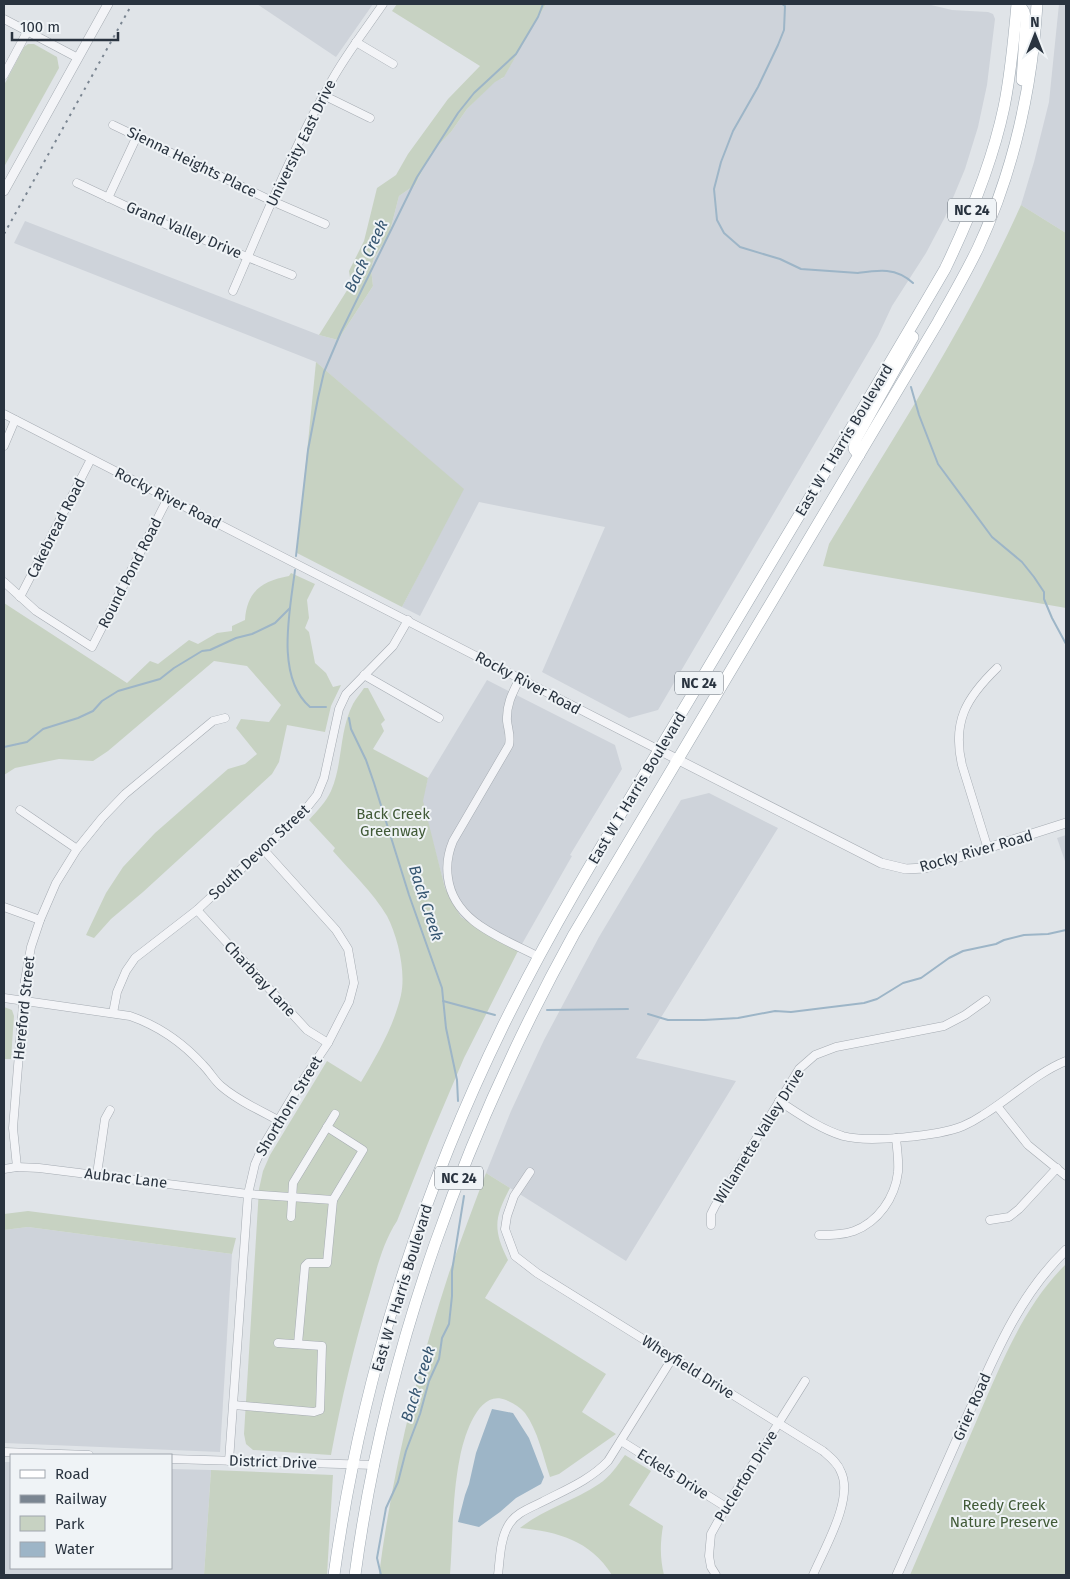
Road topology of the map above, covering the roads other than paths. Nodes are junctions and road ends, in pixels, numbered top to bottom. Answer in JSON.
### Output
{"nodes":[{"id":1,"x":108,"y":4,"type":"edge"},
{"id":2,"x":383,"y":4,"type":"edge"},
{"id":3,"x":1018,"y":4,"type":"edge"},
{"id":4,"x":1037,"y":4,"type":"edge"},
{"id":5,"x":4,"y":19,"type":"edge"},
{"id":6,"x":27,"y":32,"type":"junction"},
{"id":7,"x":356,"y":42,"type":"junction"},
{"id":8,"x":78,"y":58,"type":"junction"},
{"id":9,"x":393,"y":64,"type":"dead end"},
{"id":10,"x":4,"y":75,"type":"edge"},
{"id":11,"x":323,"y":95,"type":"junction"},
{"id":12,"x":370,"y":118,"type":"dead end"},
{"id":13,"x":113,"y":124,"type":"dead end"},
{"id":14,"x":137,"y":136,"type":"junction"},
{"id":15,"x":1014,"y":151,"type":"junction"},
{"id":16,"x":77,"y":183,"type":"dead end"},
{"id":17,"x":4,"y":191,"type":"edge"},
{"id":18,"x":108,"y":198,"type":"junction"},
{"id":19,"x":272,"y":201,"type":"junction"},
{"id":20,"x":325,"y":224,"type":"dead end"},
{"id":21,"x":248,"y":258,"type":"junction"},
{"id":22,"x":292,"y":275,"type":"dead end"},
{"id":23,"x":233,"y":291,"type":"dead end"},
{"id":24,"x":926,"y":301,"type":"junction"},
{"id":25,"x":4,"y":414,"type":"edge"},
{"id":26,"x":15,"y":420,"type":"junction"},
{"id":27,"x":4,"y":446,"type":"edge"},
{"id":28,"x":859,"y":455,"type":"junction"},
{"id":29,"x":91,"y":459,"type":"junction"},
{"id":30,"x":168,"y":498,"type":"junction"},
{"id":31,"x":4,"y":582,"type":"edge"},
{"id":32,"x":20,"y":597,"type":"junction"},
{"id":33,"x":408,"y":620,"type":"junction"},
{"id":34,"x":997,"y":668,"type":"dead end"},
{"id":35,"x":364,"y":675,"type":"junction"},
{"id":36,"x":520,"y":678,"type":"junction"},
{"id":37,"x":224,"y":718,"type":"dead end"},
{"id":38,"x":439,"y":718,"type":"dead end"},
{"id":39,"x":659,"y":750,"type":"junction"},
{"id":40,"x":678,"y":759,"type":"junction"},
{"id":41,"x":20,"y":810,"type":"dead end"},
{"id":42,"x":1066,"y":824,"type":"edge"},
{"id":43,"x":77,"y":849,"type":"junction"},
{"id":44,"x":264,"y":849,"type":"junction"},
{"id":45,"x":988,"y":849,"type":"junction"},
{"id":46,"x":4,"y":907,"type":"edge"},
{"id":47,"x":197,"y":910,"type":"junction"},
{"id":48,"x":40,"y":920,"type":"junction"},
{"id":49,"x":539,"y":957,"type":"junction"},
{"id":50,"x":4,"y":998,"type":"edge"},
{"id":51,"x":24,"y":1000,"type":"junction"},
{"id":52,"x":986,"y":1000,"type":"dead end"},
{"id":53,"x":113,"y":1013,"type":"junction"},
{"id":54,"x":328,"y":1043,"type":"junction"},
{"id":55,"x":1066,"y":1062,"type":"edge"},
{"id":56,"x":779,"y":1101,"type":"junction"},
{"id":57,"x":997,"y":1106,"type":"junction"},
{"id":58,"x":110,"y":1110,"type":"dead end"},
{"id":59,"x":335,"y":1114,"type":"dead end"},
{"id":60,"x":278,"y":1120,"type":"junction"},
{"id":61,"x":327,"y":1127,"type":"junction"},
{"id":62,"x":896,"y":1138,"type":"junction"},
{"id":63,"x":17,"y":1167,"type":"junction"},
{"id":64,"x":1057,"y":1168,"type":"junction"},
{"id":65,"x":4,"y":1169,"type":"edge"},
{"id":66,"x":530,"y":1172,"type":"dead end"},
{"id":67,"x":97,"y":1174,"type":"junction"},
{"id":68,"x":1066,"y":1176,"type":"edge"},
{"id":69,"x":248,"y":1194,"type":"junction"},
{"id":70,"x":292,"y":1196,"type":"junction"},
{"id":71,"x":333,"y":1200,"type":"junction"},
{"id":72,"x":291,"y":1217,"type":"dead end"},
{"id":73,"x":990,"y":1220,"type":"dead end"},
{"id":74,"x":710,"y":1225,"type":"dead end"},
{"id":75,"x":819,"y":1235,"type":"dead end"},
{"id":76,"x":1066,"y":1250,"type":"edge"},
{"id":77,"x":278,"y":1343,"type":"dead end"},
{"id":78,"x":298,"y":1344,"type":"junction"},
{"id":79,"x":673,"y":1357,"type":"junction"},
{"id":80,"x":804,"y":1381,"type":"dead end"},
{"id":81,"x":234,"y":1405,"type":"junction"},
{"id":82,"x":778,"y":1423,"type":"junction"},
{"id":83,"x":621,"y":1441,"type":"junction"},
{"id":84,"x":4,"y":1452,"type":"edge"},
{"id":85,"x":61,"y":1454,"type":"edge"},
{"id":86,"x":172,"y":1459,"type":"edge"},
{"id":87,"x":230,"y":1461,"type":"junction"},
{"id":88,"x":353,"y":1464,"type":"junction"},
{"id":89,"x":375,"y":1465,"type":"junction"},
{"id":90,"x":726,"y":1506,"type":"junction"},
{"id":91,"x":334,"y":1575,"type":"edge"},
{"id":92,"x":355,"y":1575,"type":"edge"},
{"id":93,"x":498,"y":1575,"type":"edge"},
{"id":94,"x":503,"y":1575,"type":"edge"},
{"id":95,"x":716,"y":1575,"type":"edge"},
{"id":96,"x":813,"y":1575,"type":"edge"},
{"id":97,"x":897,"y":1575,"type":"edge"}],
"edges":[{"from":1,"to":8,"type":"street"},
{"from":2,"to":7,"type":"street","name":"University East Drive"},
{"from":3,"to":15,"type":"main road"},
{"from":3,"to":24,"type":"main road","name":"East W T Harris Boulevard","number":"NC 24"},
{"from":4,"to":15,"type":"main road","name":"East W T Harris Boulevard","number":"NC 24"},
{"from":5,"to":6,"type":"street"},
{"from":6,"to":8,"type":"street"},
{"from":6,"to":10,"type":"street"},
{"from":7,"to":9,"type":"street"},
{"from":7,"to":11,"type":"street","name":"University East Drive"},
{"from":8,"to":17,"type":"street"},
{"from":11,"to":12,"type":"street"},
{"from":11,"to":19,"type":"street","name":"University East Drive"},
{"from":13,"to":14,"type":"street","name":"Sienna Heights Place"},
{"from":14,"to":18,"type":"street"},
{"from":14,"to":19,"type":"street","name":"Sienna Heights Place"},
{"from":15,"to":28,"type":"main road","name":"East W T Harris Boulevard","number":"NC 24"},
{"from":16,"to":18,"type":"street","name":"Grand Valley Drive"},
{"from":18,"to":21,"type":"street","name":"Grand Valley Drive"},
{"from":19,"to":20,"type":"street","name":"Sienna Heights Place"},
{"from":19,"to":21,"type":"street","name":"University East Drive"},
{"from":21,"to":22,"type":"street","name":"Grand Valley Drive"},
{"from":21,"to":23,"type":"street","name":"University East Drive"},
{"from":24,"to":28,"type":"main road"},
{"from":24,"to":39,"type":"main road","name":"East W T Harris Boulevard","number":"NC 24"},
{"from":25,"to":26,"type":"street","name":"Rocky River Road"},
{"from":26,"to":27,"type":"street"},
{"from":26,"to":29,"type":"street","name":"Rocky River Road"},
{"from":28,"to":40,"type":"main road","name":"East W T Harris Boulevard","number":"NC 24"},
{"from":29,"to":30,"type":"street","name":"Rocky River Road"},
{"from":29,"to":32,"type":"street","name":"Cakebread Road"},
{"from":30,"to":32,"type":"street","name":"Round Pond Road"},
{"from":30,"to":33,"type":"street","name":"Rocky River Road"},
{"from":31,"to":32,"type":"street"},
{"from":33,"to":35,"type":"street","name":"South Devon Street"},
{"from":33,"to":36,"type":"street","name":"Rocky River Road"},
{"from":34,"to":45,"type":"street"},
{"from":35,"to":38,"type":"street"},
{"from":35,"to":44,"type":"street","name":"South Devon Street"},
{"from":36,"to":39,"type":"street","name":"Rocky River Road"},
{"from":36,"to":49,"type":"street"},
{"from":37,"to":43,"type":"street","name":"Hereford Street"},
{"from":39,"to":40,"type":"street","name":"Rocky River Road"},
{"from":39,"to":49,"type":"main road","name":"East W T Harris Boulevard","number":"NC 24"},
{"from":40,"to":45,"type":"street","name":"Rocky River Road"},
{"from":40,"to":89,"type":"main road","name":"East W T Harris Boulevard","number":"NC 24"},
{"from":41,"to":43,"type":"street"},
{"from":42,"to":45,"type":"street","name":"Rocky River Road"},
{"from":43,"to":48,"type":"street","name":"Hereford Street"},
{"from":44,"to":47,"type":"street","name":"South Devon Street"},
{"from":44,"to":54,"type":"street","name":"Shorthorn Street"},
{"from":46,"to":48,"type":"street"},
{"from":47,"to":53,"type":"street","name":"South Devon Street"},
{"from":47,"to":54,"type":"street","name":"Charbray Lane"},
{"from":48,"to":51,"type":"street","name":"Hereford Street"},
{"from":49,"to":88,"type":"main road","name":"East W T Harris Boulevard","number":"NC 24"},
{"from":50,"to":51,"type":"street"},
{"from":51,"to":53,"type":"street"},
{"from":51,"to":63,"type":"street","name":"Hereford Street"},
{"from":52,"to":56,"type":"street","name":"Willamette Valley Drive"},
{"from":53,"to":60,"type":"street"},
{"from":54,"to":60,"type":"street","name":"Shorthorn Street"},
{"from":55,"to":57,"type":"street"},
{"from":56,"to":62,"type":"street"},
{"from":56,"to":74,"type":"street","name":"Willamette Valley Drive"},
{"from":57,"to":62,"type":"street"},
{"from":57,"to":64,"type":"street"},
{"from":58,"to":67,"type":"street"},
{"from":59,"to":61,"type":"street"},
{"from":60,"to":69,"type":"street","name":"Shorthorn Street"},
{"from":61,"to":70,"type":"street"},
{"from":61,"to":71,"type":"street"},
{"from":62,"to":75,"type":"street"},
{"from":63,"to":65,"type":"street","name":"Aubrac Lane"},
{"from":63,"to":67,"type":"street","name":"Aubrac Lane"},
{"from":64,"to":68,"type":"street"},
{"from":64,"to":73,"type":"street"},
{"from":66,"to":79,"type":"street","name":"Wheyfield Drive"},
{"from":67,"to":69,"type":"street","name":"Aubrac Lane"},
{"from":69,"to":70,"type":"street","name":"Aubrac Lane"},
{"from":69,"to":81,"type":"street","name":"Shorthorn Street"},
{"from":70,"to":71,"type":"street","name":"Aubrac Lane"},
{"from":70,"to":72,"type":"street"},
{"from":71,"to":78,"type":"street"},
{"from":76,"to":97,"type":"street","name":"Grier Road"},
{"from":77,"to":78,"type":"street"},
{"from":78,"to":81,"type":"street"},
{"from":79,"to":82,"type":"street","name":"Wheyfield Drive"},
{"from":79,"to":83,"type":"street"},
{"from":80,"to":82,"type":"street","name":"Puclerton Drive"},
{"from":81,"to":87,"type":"street","name":"Shorthorn Street"},
{"from":82,"to":90,"type":"street","name":"Puclerton Drive"},
{"from":82,"to":96,"type":"street","name":"Wheyfield Drive"},
{"from":83,"to":90,"type":"street","name":"Eckels Drive"},
{"from":83,"to":93,"type":"street"},
{"from":84,"to":85,"type":"street"},
{"from":86,"to":87,"type":"street","name":"District Drive"},
{"from":87,"to":88,"type":"street","name":"District Drive"},
{"from":88,"to":89,"type":"street","name":"District Drive"},
{"from":88,"to":91,"type":"main road","name":"East W T Harris Boulevard","number":"NC 24"},
{"from":89,"to":92,"type":"main road","name":"East W T Harris Boulevard","number":"NC 24"},
{"from":90,"to":95,"type":"street","name":"Puclerton Drive"},
{"from":93,"to":94,"type":"street"}]}
